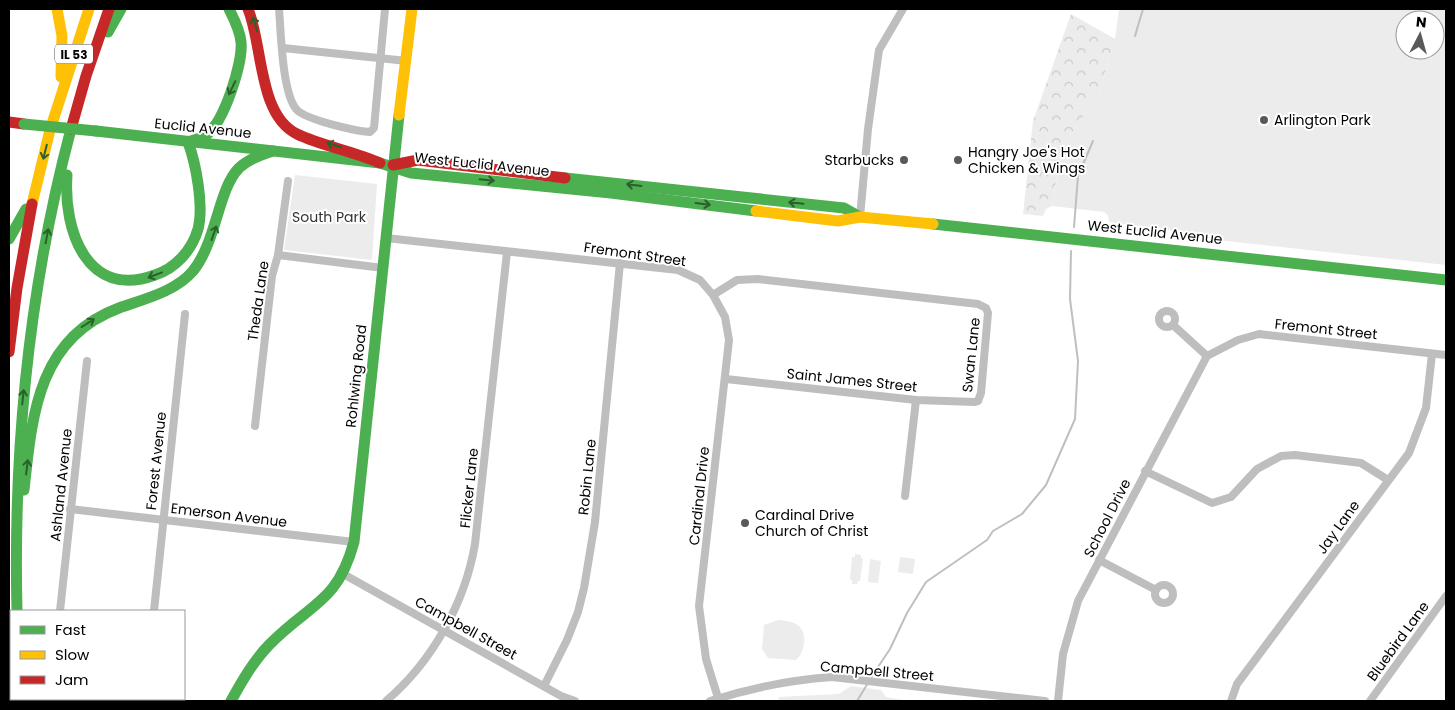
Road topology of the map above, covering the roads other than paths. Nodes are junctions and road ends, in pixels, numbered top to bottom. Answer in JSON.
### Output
{"nodes":[{"id":1,"x":57,"y":9,"type":"edge"},
{"id":2,"x":89,"y":9,"type":"edge"},
{"id":3,"x":109,"y":9,"type":"edge"},
{"id":4,"x":122,"y":9,"type":"edge"},
{"id":5,"x":230,"y":9,"type":"edge"},
{"id":6,"x":248,"y":9,"type":"edge"},
{"id":7,"x":279,"y":9,"type":"edge"},
{"id":8,"x":385,"y":9,"type":"edge"},
{"id":9,"x":412,"y":9,"type":"edge"},
{"id":10,"x":903,"y":9,"type":"edge"},
{"id":11,"x":283,"y":48,"type":"junction"},
{"id":12,"x":380,"y":57,"type":"junction"},
{"id":13,"x":407,"y":61,"type":"junction"},
{"id":14,"x":79,"y":96,"type":"junction"},
{"id":15,"x":59,"y":99,"type":"junction"},
{"id":16,"x":73,"y":120,"type":"junction"},
{"id":17,"x":9,"y":122,"type":"edge"},
{"id":18,"x":188,"y":142,"type":"junction"},
{"id":19,"x":273,"y":152,"type":"junction"},
{"id":20,"x":380,"y":163,"type":"junction"},
{"id":21,"x":393,"y":165,"type":"junction"},
{"id":22,"x":40,"y":171,"type":"junction"},
{"id":23,"x":288,"y":181,"type":"dead end"},
{"id":24,"x":860,"y":217,"type":"junction"},
{"id":25,"x":386,"y":238,"type":"junction"},
{"id":26,"x":9,"y":239,"type":"edge"},
{"id":27,"x":507,"y":252,"type":"junction"},
{"id":28,"x":278,"y":256,"type":"junction"},
{"id":29,"x":620,"y":263,"type":"junction"},
{"id":30,"x":383,"y":268,"type":"junction"},
{"id":31,"x":1446,"y":280,"type":"edge"},
{"id":32,"x":713,"y":294,"type":"junction"},
{"id":33,"x":185,"y":314,"type":"dead end"},
{"id":34,"x":1173,"y":325,"type":"dead end"},
{"id":35,"x":9,"y":352,"type":"edge"},
{"id":36,"x":1432,"y":354,"type":"junction"},
{"id":37,"x":1446,"y":355,"type":"edge"},
{"id":38,"x":1208,"y":356,"type":"junction"},
{"id":39,"x":86,"y":361,"type":"dead end"},
{"id":40,"x":726,"y":378,"type":"junction"},
{"id":41,"x":916,"y":400,"type":"junction"},
{"id":42,"x":975,"y":402,"type":"joint"},
{"id":43,"x":255,"y":426,"type":"dead end"},
{"id":44,"x":1145,"y":470,"type":"junction"},
{"id":45,"x":1388,"y":480,"type":"junction"},
{"id":46,"x":905,"y":496,"type":"dead end"},
{"id":47,"x":70,"y":509,"type":"junction"},
{"id":48,"x":163,"y":520,"type":"junction"},
{"id":49,"x":354,"y":542,"type":"junction"},
{"id":50,"x":1099,"y":560,"type":"junction"},
{"id":51,"x":15,"y":568,"type":"junction"},
{"id":52,"x":345,"y":575,"type":"junction"},
{"id":53,"x":1156,"y":590,"type":"dead end"},
{"id":54,"x":1446,"y":596,"type":"edge"},
{"id":55,"x":17,"y":610,"type":"edge"},
{"id":56,"x":60,"y":610,"type":"edge"},
{"id":57,"x":154,"y":610,"type":"edge"},
{"id":58,"x":443,"y":629,"type":"junction"},
{"id":59,"x":544,"y":686,"type":"junction"},
{"id":60,"x":715,"y":700,"type":"edge"},
{"id":61,"x":231,"y":701,"type":"edge"},
{"id":62,"x":386,"y":701,"type":"edge"},
{"id":63,"x":575,"y":701,"type":"edge"},
{"id":64,"x":1044,"y":701,"type":"edge"},
{"id":65,"x":1058,"y":701,"type":"edge"},
{"id":66,"x":1231,"y":701,"type":"edge"},
{"id":67,"x":1370,"y":701,"type":"edge"}],
"edges":[{"from":1,"to":15,"type":"main road"},
{"from":2,"to":15,"type":"main road","number":"IL 53"},
{"from":3,"to":14,"type":"main road","number":"IL 53"},
{"from":4,"to":14,"type":"main road"},
{"from":5,"to":18,"type":"main road","one_way":true},
{"from":20,"to":6,"type":"main road","one_way":true},
{"from":7,"to":11,"type":"street"},
{"from":8,"to":12,"type":"street"},
{"from":9,"to":13,"type":"main road","name":"Rohlwing Road"},
{"from":10,"to":24,"type":"street"},
{"from":11,"to":12,"type":"street"},
{"from":11,"to":12,"type":"street"},
{"from":12,"to":13,"type":"street"},
{"from":13,"to":21,"type":"main road","name":"Rohlwing Road"},
{"from":14,"to":16,"type":"main road","number":"IL 53"},
{"from":15,"to":22,"type":"main road","number":"IL 53","one_way":true},
{"from":18,"to":16,"type":"main road","one_way":true},
{"from":51,"to":16,"type":"main road","number":"IL 53","one_way":true},
{"from":17,"to":18,"type":"main road","name":"Euclid Avenue","bridge":true},
{"from":18,"to":19,"type":"main road","name":"Euclid Avenue"},
{"from":19,"to":20,"type":"main road","name":"Euclid Avenue"},
{"from":51,"to":19,"type":"main road","one_way":true},
{"from":20,"to":21,"type":"main road","name":"Euclid Avenue"},
{"from":21,"to":24,"type":"main road","name":"West Euclid Avenue"},
{"from":21,"to":25,"type":"main road","name":"Rohlwing Road"},
{"from":22,"to":26,"type":"main road"},
{"from":22,"to":35,"type":"main road","number":"IL 53"},
{"from":23,"to":28,"type":"street","name":"Theda Lane"},
{"from":24,"to":31,"type":"main road","name":"West Euclid Avenue"},
{"from":25,"to":27,"type":"street","name":"Fremont Street"},
{"from":25,"to":30,"type":"main road","name":"Rohlwing Road"},
{"from":27,"to":29,"type":"street","name":"Fremont Street"},
{"from":27,"to":58,"type":"street","name":"Flicker Lane"},
{"from":28,"to":30,"type":"street"},
{"from":28,"to":43,"type":"street","name":"Theda Lane"},
{"from":29,"to":32,"type":"street","name":"Fremont Street"},
{"from":29,"to":59,"type":"street","name":"Robin Lane"},
{"from":30,"to":49,"type":"main road","name":"Rohlwing Road"},
{"from":32,"to":40,"type":"street","name":"Cardinal Drive"},
{"from":32,"to":42,"type":"street","name":"Swan Lane"},
{"from":33,"to":48,"type":"street","name":"Forest Avenue"},
{"from":34,"to":38,"type":"street"},
{"from":36,"to":37,"type":"street","name":"Fremont Street"},
{"from":36,"to":38,"type":"street","name":"Fremont Street"},
{"from":36,"to":45,"type":"street","name":"Jay Lane"},
{"from":38,"to":44,"type":"street","name":"School Drive"},
{"from":39,"to":47,"type":"street","name":"Ashland Avenue"},
{"from":40,"to":41,"type":"street","name":"Saint James Street"},
{"from":40,"to":60,"type":"street","name":"Cardinal Drive"},
{"from":41,"to":42,"type":"street","name":"Saint James Street"},
{"from":41,"to":46,"type":"street"},
{"from":44,"to":45,"type":"street"},
{"from":44,"to":50,"type":"street","name":"School Drive"},
{"from":45,"to":66,"type":"street","name":"Jay Lane"},
{"from":47,"to":48,"type":"street","name":"Emerson Avenue"},
{"from":47,"to":56,"type":"street","name":"Ashland Avenue"},
{"from":48,"to":49,"type":"street","name":"Emerson Avenue"},
{"from":48,"to":57,"type":"street","name":"Forest Avenue"},
{"from":49,"to":52,"type":"main road","name":"Rohlwing Road"},
{"from":50,"to":53,"type":"street"},
{"from":50,"to":65,"type":"street","name":"School Drive"},
{"from":51,"to":55,"type":"main road","number":"IL 53"},
{"from":52,"to":58,"type":"street","name":"Campbell Street"},
{"from":52,"to":61,"type":"main road","name":"Rohlwing Road"},
{"from":54,"to":67,"type":"street","name":"Bluebird Lane"},
{"from":58,"to":59,"type":"street","name":"Campbell Street"},
{"from":58,"to":62,"type":"street","name":"Flicker Lane"},
{"from":59,"to":63,"type":"street","name":"Campbell Street"},
{"from":60,"to":64,"type":"street","name":"Campbell Street"}]}
